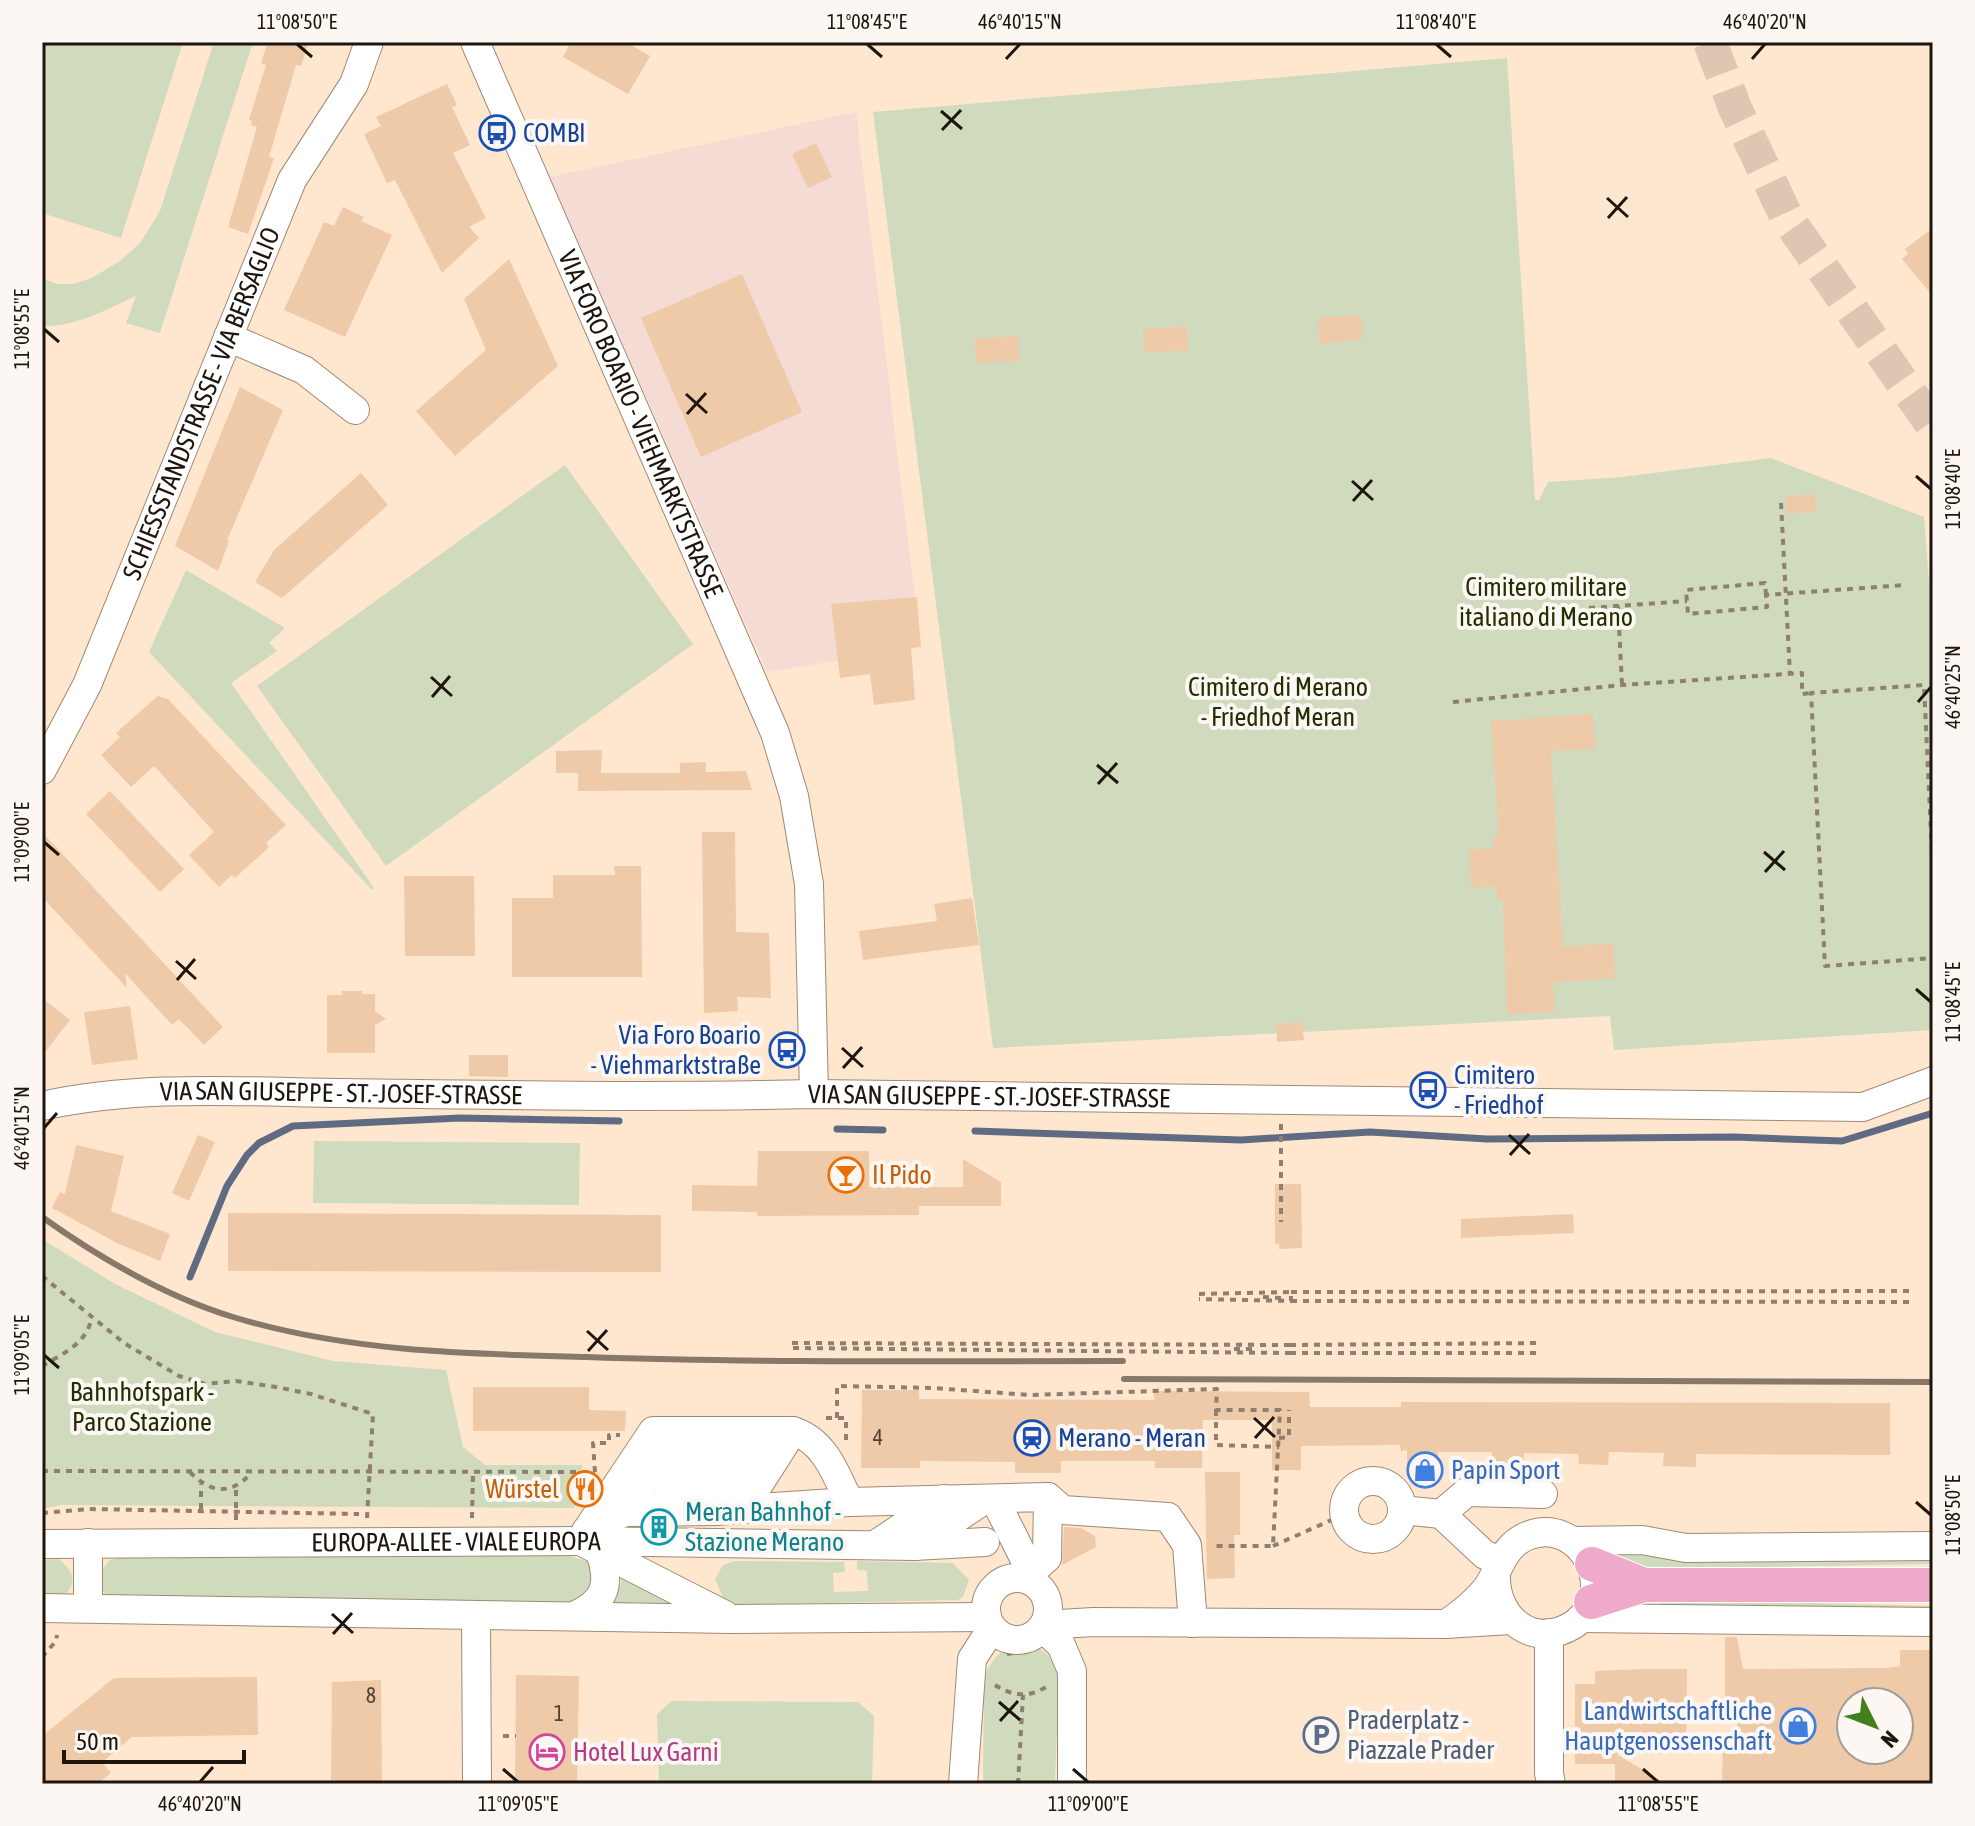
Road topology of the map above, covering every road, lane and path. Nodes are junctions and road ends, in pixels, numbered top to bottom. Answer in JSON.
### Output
{"nodes":[{"id":1,"x":369,"y":42,"type":"edge"},
{"id":2,"x":475,"y":42,"type":"edge"},
{"id":3,"x":228,"y":337,"type":"junction"},
{"id":4,"x":355,"y":410,"type":"dead end"},
{"id":5,"x":1781,"y":503,"type":"dead end"},
{"id":6,"x":1905,"y":585,"type":"dead end"},
{"id":7,"x":1786,"y":593,"type":"junction"},
{"id":8,"x":1766,"y":595,"type":"junction"},
{"id":9,"x":1687,"y":601,"type":"junction"},
{"id":10,"x":1618,"y":606,"type":"junction"},
{"id":11,"x":1589,"y":608,"type":"dead end"},
{"id":12,"x":1790,"y":674,"type":"junction"},
{"id":13,"x":1622,"y":685,"type":"junction"},
{"id":14,"x":1811,"y":693,"type":"junction"},
{"id":15,"x":1453,"y":702,"type":"dead end"},
{"id":16,"x":42,"y":770,"type":"edge"},
{"id":17,"x":1933,"y":875,"type":"edge"},
{"id":18,"x":1933,"y":958,"type":"edge"},
{"id":19,"x":1933,"y":1081,"type":"edge"},
{"id":20,"x":814,"y":1094,"type":"junction"},
{"id":21,"x":42,"y":1106,"type":"edge"},
{"id":22,"x":1281,"y":1155,"type":"dead end"},
{"id":23,"x":1281,"y":1222,"type":"dead end"},
{"id":24,"x":42,"y":1276,"type":"edge"},
{"id":25,"x":1914,"y":1291,"type":"dead end"},
{"id":26,"x":1291,"y":1292,"type":"junction"},
{"id":27,"x":1199,"y":1296,"type":"dead end"},
{"id":28,"x":1236,"y":1296,"type":"junction"},
{"id":29,"x":1281,"y":1298,"type":"dead end"},
{"id":30,"x":1291,"y":1301,"type":"junction"},
{"id":31,"x":1914,"y":1302,"type":"dead end"},
{"id":32,"x":91,"y":1315,"type":"junction"},
{"id":33,"x":1542,"y":1343,"type":"dead end"},
{"id":34,"x":792,"y":1345,"type":"dead end"},
{"id":35,"x":1290,"y":1345,"type":"junction"},
{"id":36,"x":1234,"y":1349,"type":"junction"},
{"id":37,"x":1281,"y":1350,"type":"dead end"},
{"id":38,"x":1290,"y":1353,"type":"junction"},
{"id":39,"x":1540,"y":1353,"type":"dead end"},
{"id":40,"x":42,"y":1366,"type":"edge"},
{"id":41,"x":1216,"y":1410,"type":"junction"},
{"id":42,"x":1289,"y":1410,"type":"dead end"},
{"id":43,"x":837,"y":1418,"type":"dead end"},
{"id":44,"x":678,"y":1431,"type":"junction"},
{"id":45,"x":707,"y":1431,"type":"junction"},
{"id":46,"x":737,"y":1431,"type":"junction"},
{"id":47,"x":780,"y":1431,"type":"junction"},
{"id":48,"x":1279,"y":1438,"type":"junction"},
{"id":49,"x":1279,"y":1447,"type":"junction"},
{"id":50,"x":42,"y":1471,"type":"edge"},
{"id":51,"x":190,"y":1472,"type":"junction"},
{"id":52,"x":252,"y":1472,"type":"junction"},
{"id":53,"x":368,"y":1472,"type":"junction"},
{"id":54,"x":473,"y":1472,"type":"junction"},
{"id":55,"x":595,"y":1472,"type":"dead end"},
{"id":56,"x":201,"y":1484,"type":"junction"},
{"id":57,"x":236,"y":1486,"type":"junction"},
{"id":58,"x":1543,"y":1494,"type":"dead end"},
{"id":59,"x":1039,"y":1497,"type":"junction"},
{"id":60,"x":945,"y":1499,"type":"junction"},
{"id":61,"x":903,"y":1500,"type":"junction"},
{"id":62,"x":989,"y":1500,"type":"junction"},
{"id":63,"x":849,"y":1502,"type":"junction"},
{"id":64,"x":743,"y":1509,"type":"junction"},
{"id":65,"x":201,"y":1510,"type":"junction"},
{"id":66,"x":1402,"y":1510,"type":"junction"},
{"id":67,"x":236,"y":1511,"type":"junction"},
{"id":68,"x":701,"y":1511,"type":"junction"},
{"id":69,"x":625,"y":1512,"type":"junction"},
{"id":70,"x":659,"y":1512,"type":"junction"},
{"id":71,"x":42,"y":1513,"type":"edge"},
{"id":72,"x":1345,"y":1514,"type":"junction"},
{"id":73,"x":1441,"y":1514,"type":"junction"},
{"id":74,"x":367,"y":1528,"type":"junction"},
{"id":75,"x":472,"y":1541,"type":"junction"},
{"id":76,"x":588,"y":1541,"type":"junction"},
{"id":77,"x":235,"y":1542,"type":"junction"},
{"id":78,"x":985,"y":1542,"type":"junction"},
{"id":79,"x":88,"y":1543,"type":"junction"},
{"id":80,"x":201,"y":1543,"type":"junction"},
{"id":81,"x":42,"y":1544,"type":"edge"},
{"id":82,"x":797,"y":1545,"type":"junction"},
{"id":83,"x":834,"y":1545,"type":"junction"},
{"id":84,"x":875,"y":1545,"type":"junction"},
{"id":85,"x":1187,"y":1545,"type":"junction"},
{"id":86,"x":914,"y":1546,"type":"junction"},
{"id":87,"x":1273,"y":1546,"type":"junction"},
{"id":88,"x":1933,"y":1546,"type":"edge"},
{"id":89,"x":1582,"y":1553,"type":"junction"},
{"id":90,"x":1498,"y":1567,"type":"junction"},
{"id":91,"x":999,"y":1584,"type":"junction"},
{"id":92,"x":1644,"y":1585,"type":"junction"},
{"id":93,"x":1933,"y":1585,"type":"edge"},
{"id":94,"x":42,"y":1608,"type":"edge"},
{"id":95,"x":88,"y":1608,"type":"junction"},
{"id":96,"x":1039,"y":1610,"type":"junction"},
{"id":97,"x":1586,"y":1610,"type":"junction"},
{"id":98,"x":476,"y":1616,"type":"junction"},
{"id":99,"x":574,"y":1616,"type":"junction"},
{"id":100,"x":733,"y":1619,"type":"junction"},
{"id":101,"x":951,"y":1619,"type":"junction"},
{"id":102,"x":1511,"y":1620,"type":"junction"},
{"id":103,"x":990,"y":1622,"type":"junction"},
{"id":104,"x":1096,"y":1622,"type":"junction"},
{"id":105,"x":1933,"y":1622,"type":"edge"},
{"id":106,"x":1193,"y":1623,"type":"junction"},
{"id":107,"x":1445,"y":1624,"type":"junction"},
{"id":108,"x":1549,"y":1633,"type":"junction"},
{"id":109,"x":57,"y":1635,"type":"dead end"},
{"id":110,"x":42,"y":1657,"type":"edge"},
{"id":111,"x":1002,"y":1658,"type":"dead end"},
{"id":112,"x":971,"y":1671,"type":"junction"},
{"id":113,"x":1072,"y":1671,"type":"junction"},
{"id":114,"x":1023,"y":1695,"type":"junction"},
{"id":115,"x":477,"y":1784,"type":"edge"},
{"id":116,"x":963,"y":1784,"type":"edge"},
{"id":117,"x":1018,"y":1784,"type":"edge"},
{"id":118,"x":1072,"y":1784,"type":"edge"},
{"id":119,"x":1551,"y":1784,"type":"edge"}],
"edges":[{"from":1,"to":3,"type":"street","name":"SCHIESSSTANDSTRASSE - VIA BERSAGLIO"},
{"from":2,"to":20,"type":"street","name":"VIA FORO BOARIO - VIEHMARKTSTRASSE"},
{"from":3,"to":4,"type":"street"},
{"from":3,"to":16,"type":"street","name":"SCHIESSSTANDSTRASSE - VIA BERSAGLIO"},
{"from":5,"to":7,"type":"path"},
{"from":6,"to":7,"type":"path"},
{"from":7,"to":8,"type":"path"},
{"from":7,"to":12,"type":"path"},
{"from":8,"to":9,"type":"path"},
{"from":8,"to":9,"type":"path"},
{"from":9,"to":10,"type":"path"},
{"from":10,"to":11,"type":"path"},
{"from":10,"to":13,"type":"path"},
{"from":12,"to":13,"type":"path"},
{"from":12,"to":14,"type":"path"},
{"from":13,"to":15,"type":"path"},
{"from":14,"to":17,"type":"path"},
{"from":14,"to":18,"type":"path"},
{"from":19,"to":20,"type":"street","name":"VIA SAN GIUSEPPE - ST.-JOSEF-STRASSE"},
{"from":20,"to":21,"type":"street","name":"VIA SAN GIUSEPPE - ST.-JOSEF-STRASSE"},
{"from":22,"to":23,"type":"path"},
{"from":24,"to":32,"type":"path"},
{"from":25,"to":26,"type":"path"},
{"from":26,"to":28,"type":"path"},
{"from":26,"to":30,"type":"path"},
{"from":27,"to":28,"type":"path"},
{"from":28,"to":29,"type":"path"},
{"from":28,"to":30,"type":"path"},
{"from":30,"to":31,"type":"path"},
{"from":32,"to":40,"type":"path"},
{"from":32,"to":53,"type":"path"},
{"from":33,"to":35,"type":"path"},
{"from":34,"to":36,"type":"path"},
{"from":35,"to":36,"type":"path"},
{"from":35,"to":38,"type":"path"},
{"from":36,"to":37,"type":"path"},
{"from":36,"to":38,"type":"path"},
{"from":38,"to":39,"type":"path"},
{"from":41,"to":43,"type":"path"},
{"from":41,"to":48,"type":"path"},
{"from":41,"to":49,"type":"path"},
{"from":42,"to":48,"type":"path"},
{"from":44,"to":45,"type":"street"},
{"from":44,"to":69,"type":"street"},
{"from":44,"to":76,"type":"street"},
{"from":45,"to":46,"type":"street"},
{"from":45,"to":70,"type":"street"},
{"from":46,"to":47,"type":"street"},
{"from":46,"to":68,"type":"street"},
{"from":47,"to":63,"type":"street"},
{"from":47,"to":64,"type":"street"},
{"from":47,"to":68,"type":"street"},
{"from":48,"to":49,"type":"path"},
{"from":49,"to":87,"type":"path"},
{"from":50,"to":51,"type":"path"},
{"from":51,"to":52,"type":"path"},
{"from":51,"to":56,"type":"path"},
{"from":52,"to":53,"type":"path"},
{"from":52,"to":57,"type":"path"},
{"from":53,"to":54,"type":"path"},
{"from":53,"to":74,"type":"path"},
{"from":54,"to":55,"type":"path"},
{"from":54,"to":75,"type":"path"},
{"from":56,"to":57,"type":"path"},
{"from":56,"to":65,"type":"path"},
{"from":57,"to":67,"type":"path"},
{"from":58,"to":73,"type":"street"},
{"from":59,"to":62,"type":"street"},
{"from":59,"to":85,"type":"street"},
{"from":59,"to":96,"type":"street"},
{"from":60,"to":61,"type":"street"},
{"from":60,"to":62,"type":"street"},
{"from":60,"to":63,"type":"street"},
{"from":60,"to":84,"type":"street"},
{"from":61,"to":63,"type":"street"},
{"from":61,"to":83,"type":"street"},
{"from":62,"to":78,"type":"street"},
{"from":62,"to":86,"type":"street"},
{"from":62,"to":96,"type":"street"},
{"from":63,"to":64,"type":"street"},
{"from":63,"to":82,"type":"street"},
{"from":64,"to":68,"type":"street"},
{"from":65,"to":67,"type":"path"},
{"from":65,"to":71,"type":"path"},
{"from":65,"to":80,"type":"path"},
{"from":66,"to":72,"type":"street"},
{"from":66,"to":72,"type":"street"},
{"from":66,"to":73,"type":"street"},
{"from":67,"to":74,"type":"path"},
{"from":67,"to":77,"type":"path"},
{"from":68,"to":70,"type":"street"},
{"from":69,"to":70,"type":"street"},
{"from":69,"to":76,"type":"street"},
{"from":72,"to":87,"type":"path"},
{"from":73,"to":90,"type":"street"},
{"from":74,"to":75,"type":"street","name":"EUROPA-ALLEE - VIALE EUROPA"},
{"from":74,"to":77,"type":"street","name":"EUROPA-ALLEE - VIALE EUROPA"},
{"from":75,"to":76,"type":"street","name":"EUROPA-ALLEE - VIALE EUROPA"},
{"from":76,"to":82,"type":"street"},
{"from":76,"to":99,"type":"street"},
{"from":76,"to":100,"type":"street","name":"EUROPA-ALLEE - VIALE EUROPA"},
{"from":77,"to":80,"type":"street","name":"EUROPA-ALLEE - VIALE EUROPA"},
{"from":78,"to":86,"type":"street"},
{"from":78,"to":91,"type":"street"},
{"from":79,"to":80,"type":"street","name":"EUROPA-ALLEE - VIALE EUROPA"},
{"from":79,"to":81,"type":"street","name":"EUROPA-ALLEE - VIALE EUROPA"},
{"from":79,"to":95,"type":"street"},
{"from":82,"to":83,"type":"street"},
{"from":83,"to":84,"type":"street"},
{"from":84,"to":86,"type":"street"},
{"from":85,"to":87,"type":"path"},
{"from":85,"to":106,"type":"street"},
{"from":88,"to":89,"type":"street"},
{"from":89,"to":90,"type":"street"},
{"from":89,"to":92,"type":"main road"},
{"from":89,"to":97,"type":"street"},
{"from":90,"to":102,"type":"street"},
{"from":90,"to":107,"type":"street"},
{"from":91,"to":96,"type":"street"},
{"from":91,"to":103,"type":"street"},
{"from":92,"to":93,"type":"main road"},
{"from":92,"to":97,"type":"main road"},
{"from":94,"to":95,"type":"street"},
{"from":95,"to":98,"type":"street"},
{"from":96,"to":103,"type":"street"},
{"from":96,"to":104,"type":"street"},
{"from":96,"to":111,"type":"path"},
{"from":96,"to":113,"type":"street"},
{"from":97,"to":105,"type":"street"},
{"from":97,"to":108,"type":"street"},
{"from":98,"to":99,"type":"street"},
{"from":98,"to":115,"type":"street"},
{"from":99,"to":100,"type":"street"},
{"from":100,"to":101,"type":"street","name":"EUROPA-ALLEE - VIALE EUROPA"},
{"from":101,"to":103,"type":"street","name":"EUROPA-ALLEE - VIALE EUROPA"},
{"from":101,"to":112,"type":"street"},
{"from":102,"to":107,"type":"street"},
{"from":102,"to":108,"type":"street"},
{"from":103,"to":112,"type":"street"},
{"from":104,"to":106,"type":"street"},
{"from":104,"to":113,"type":"street"},
{"from":106,"to":107,"type":"street"},
{"from":108,"to":119,"type":"street"},
{"from":109,"to":110,"type":"path"},
{"from":112,"to":114,"type":"path"},
{"from":112,"to":116,"type":"street"},
{"from":113,"to":114,"type":"path"},
{"from":113,"to":118,"type":"street"},
{"from":114,"to":117,"type":"path"}]}
